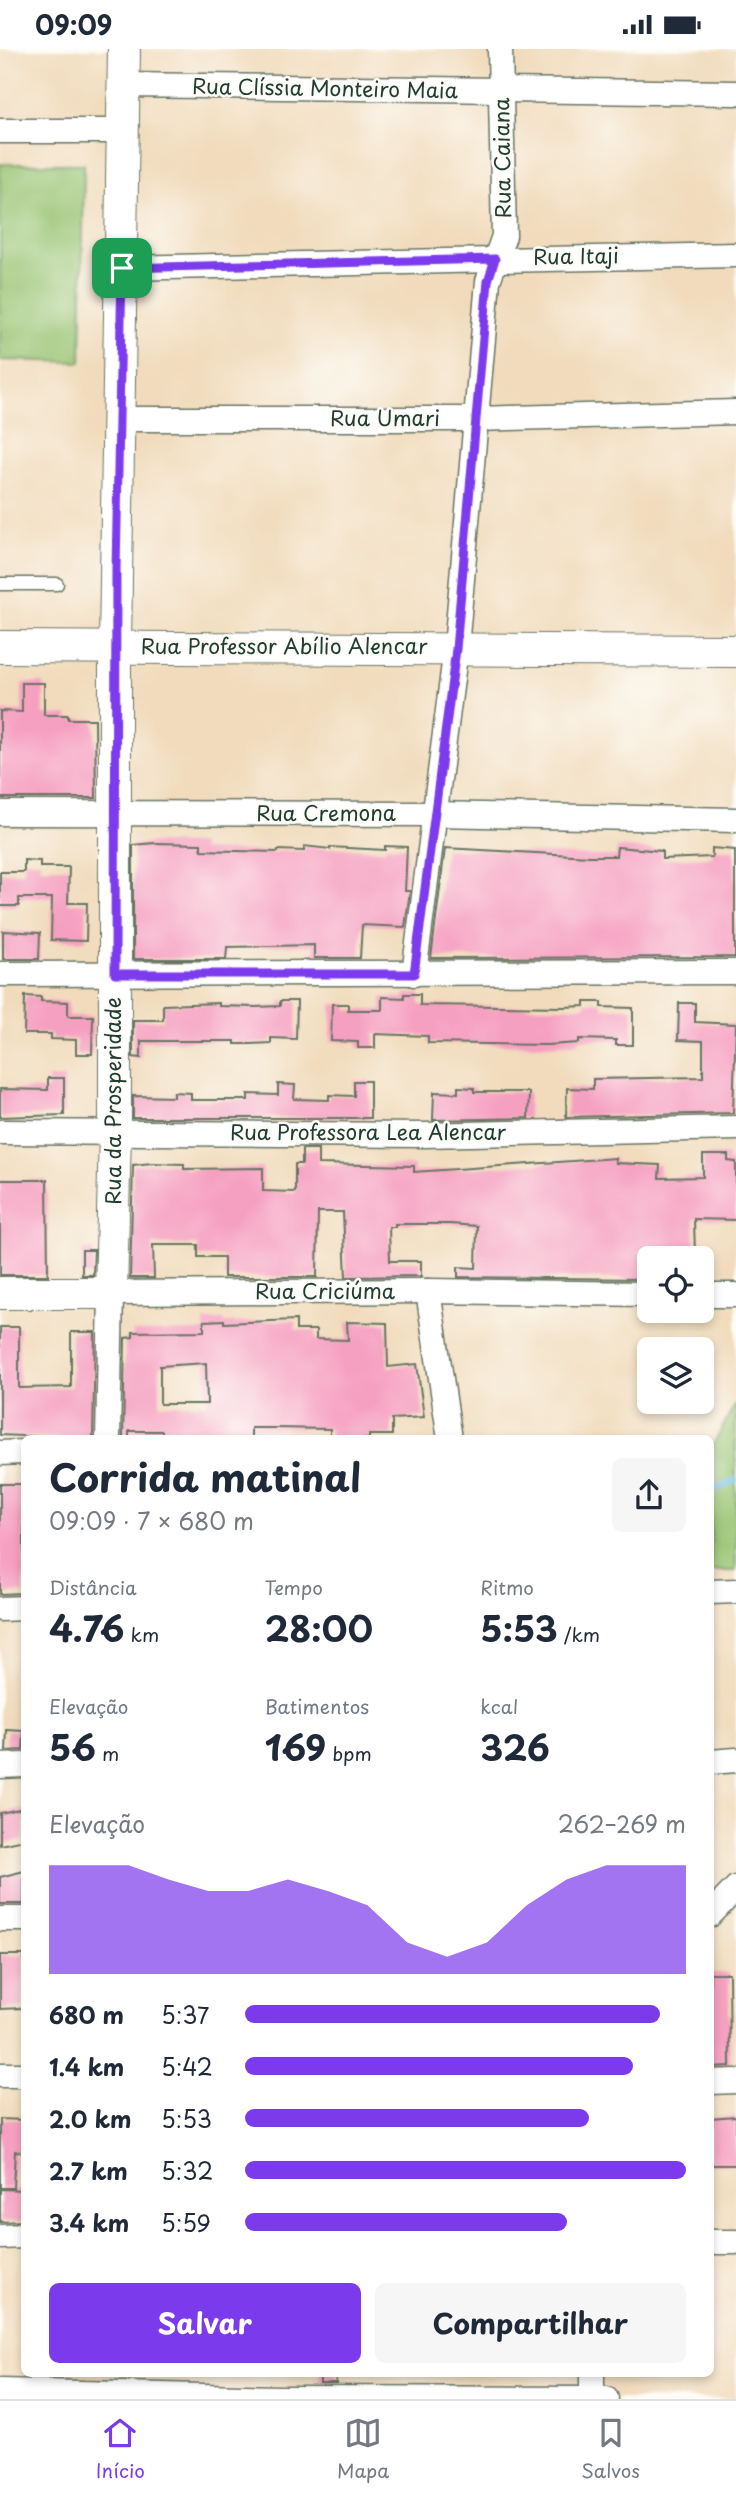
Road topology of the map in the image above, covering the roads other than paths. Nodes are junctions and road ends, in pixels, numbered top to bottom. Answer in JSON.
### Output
{"nodes":[{"id":1,"x":124,"y":49,"type":"edge"},
{"id":2,"x":500,"y":49,"type":"edge"},
{"id":3,"x":123,"y":85,"type":"junction"},
{"id":4,"x":501,"y":92,"type":"junction"},
{"id":5,"x":736,"y":93,"type":"edge"},
{"id":6,"x":0,"y":131,"type":"edge"},
{"id":7,"x":122,"y":131,"type":"junction"},
{"id":8,"x":736,"y":255,"type":"edge"},
{"id":9,"x":495,"y":259,"type":"junction"},
{"id":10,"x":122,"y":268,"type":"junction"},
{"id":11,"x":736,"y":412,"type":"edge"},
{"id":12,"x":117,"y":419,"type":"junction"},
{"id":13,"x":476,"y":419,"type":"junction"},
{"id":14,"x":0,"y":584,"type":"edge"},
{"id":15,"x":57,"y":585,"type":"dead end"},
{"id":16,"x":115,"y":646,"type":"junction"},
{"id":17,"x":0,"y":647,"type":"edge"},
{"id":18,"x":456,"y":649,"type":"junction"},
{"id":19,"x":736,"y":651,"type":"edge"},
{"id":20,"x":0,"y":813,"type":"edge"},
{"id":21,"x":115,"y":813,"type":"junction"},
{"id":22,"x":434,"y":814,"type":"junction"},
{"id":23,"x":736,"y":820,"type":"edge"},
{"id":24,"x":736,"y":972,"type":"edge"},
{"id":25,"x":0,"y":974,"type":"edge"},
{"id":26,"x":115,"y":974,"type":"junction"},
{"id":27,"x":414,"y":974,"type":"junction"},
{"id":28,"x":736,"y":1128,"type":"edge"},
{"id":29,"x":0,"y":1132,"type":"edge"},
{"id":30,"x":116,"y":1132,"type":"junction"},
{"id":31,"x":428,"y":1291,"type":"junction"},
{"id":32,"x":0,"y":1293,"type":"edge"},
{"id":33,"x":111,"y":1293,"type":"junction"},
{"id":34,"x":637,"y":1294,"type":"edge"},
{"id":35,"x":714,"y":1295,"type":"edge"},
{"id":36,"x":736,"y":1296,"type":"edge"},
{"id":37,"x":108,"y":1435,"type":"edge"},
{"id":38,"x":449,"y":1435,"type":"edge"},
{"id":39,"x":21,"y":1452,"type":"edge"},
{"id":40,"x":0,"y":1453,"type":"edge"},
{"id":41,"x":736,"y":1591,"type":"edge"},
{"id":42,"x":714,"y":1592,"type":"edge"},
{"id":43,"x":21,"y":1608,"type":"edge"},
{"id":44,"x":0,"y":1609,"type":"edge"},
{"id":45,"x":736,"y":1760,"type":"edge"},
{"id":46,"x":714,"y":1762,"type":"edge"},
{"id":47,"x":21,"y":1765,"type":"edge"},
{"id":48,"x":0,"y":1766,"type":"edge"},
{"id":49,"x":736,"y":1888,"type":"edge"},
{"id":50,"x":714,"y":1912,"type":"edge"},
{"id":51,"x":714,"y":1915,"type":"edge"},
{"id":52,"x":736,"y":1915,"type":"edge"},
{"id":53,"x":0,"y":1919,"type":"edge"},
{"id":54,"x":21,"y":1919,"type":"edge"},
{"id":55,"x":0,"y":2075,"type":"edge"},
{"id":56,"x":21,"y":2075,"type":"edge"},
{"id":57,"x":736,"y":2081,"type":"edge"},
{"id":58,"x":714,"y":2082,"type":"edge"},
{"id":59,"x":21,"y":2236,"type":"edge"},
{"id":60,"x":0,"y":2237,"type":"edge"},
{"id":61,"x":714,"y":2242,"type":"edge"},
{"id":62,"x":736,"y":2242,"type":"edge"},
{"id":63,"x":592,"y":2377,"type":"edge"},
{"id":64,"x":93,"y":2388,"type":"edge"},
{"id":65,"x":0,"y":2391,"type":"edge"},
{"id":66,"x":592,"y":2399,"type":"edge"},
{"id":67,"x":606,"y":2399,"type":"edge"}],
"edges":[{"from":1,"to":3,"type":"street","name":"Rua da Prosperidade"},
{"from":2,"to":4,"type":"street","name":"Rua Caiana"},
{"from":3,"to":4,"type":"street","name":"Rua Clíssia Monteiro Maia"},
{"from":3,"to":7,"type":"street","name":"Rua da Prosperidade"},
{"from":4,"to":5,"type":"street","name":"Rua Clíssia Monteiro Maia"},
{"from":4,"to":9,"type":"street","name":"Rua Caiana"},
{"from":6,"to":7,"type":"street"},
{"from":7,"to":10,"type":"street","name":"Rua da Prosperidade"},
{"from":8,"to":9,"type":"street","name":"Rua Itaji"},
{"from":9,"to":10,"type":"street","name":"Rua Itaji"},
{"from":9,"to":13,"type":"street","name":"Rua Caiana"},
{"from":10,"to":12,"type":"street","name":"Rua da Prosperidade"},
{"from":11,"to":13,"type":"street","name":"Rua Umari"},
{"from":12,"to":13,"type":"street","name":"Rua Umari"},
{"from":12,"to":16,"type":"street","name":"Rua da Prosperidade"},
{"from":13,"to":18,"type":"street","name":"Rua Caiana"},
{"from":14,"to":15,"type":"lane"},
{"from":16,"to":17,"type":"street","name":"Rua Professor Abílio Alencar"},
{"from":16,"to":18,"type":"street","name":"Rua Professor Abílio Alencar"},
{"from":16,"to":21,"type":"street","name":"Rua da Prosperidade"},
{"from":18,"to":19,"type":"street","name":"Rua Professor Abílio Alencar"},
{"from":18,"to":22,"type":"street","name":"Rua Caiana"},
{"from":20,"to":21,"type":"street","name":"Rua Cremona"},
{"from":21,"to":22,"type":"street","name":"Rua Cremona"},
{"from":21,"to":26,"type":"street","name":"Rua da Prosperidade"},
{"from":22,"to":23,"type":"street","name":"Rua Cremona"},
{"from":22,"to":27,"type":"street","name":"Rua Caiana"},
{"from":24,"to":27,"type":"street"},
{"from":25,"to":26,"type":"street"},
{"from":26,"to":27,"type":"street"},
{"from":26,"to":30,"type":"street","name":"Rua da Prosperidade"},
{"from":28,"to":30,"type":"street","name":"Rua Professora Lea Alencar"},
{"from":29,"to":30,"type":"street","name":"Rua Professora Lea Alencar"},
{"from":30,"to":33,"type":"street","name":"Rua da Prosperidade"},
{"from":31,"to":33,"type":"street","name":"Rua Criciúma"},
{"from":31,"to":34,"type":"street","name":"Rua Criciúma"},
{"from":31,"to":38,"type":"street"},
{"from":32,"to":33,"type":"street","name":"Rua Criciúma"},
{"from":33,"to":37,"type":"street","name":"Rua da Prosperidade"},
{"from":35,"to":36,"type":"street"},
{"from":39,"to":40,"type":"street"},
{"from":41,"to":42,"type":"street"},
{"from":43,"to":44,"type":"street"},
{"from":45,"to":46,"type":"street"},
{"from":47,"to":48,"type":"street"},
{"from":49,"to":50,"type":"street"},
{"from":51,"to":52,"type":"street"},
{"from":53,"to":54,"type":"street"},
{"from":55,"to":56,"type":"street"},
{"from":57,"to":58,"type":"street"},
{"from":59,"to":60,"type":"street"},
{"from":61,"to":62,"type":"street"},
{"from":63,"to":66,"type":"street"},
{"from":64,"to":65,"type":"street"},
{"from":64,"to":66,"type":"street"},
{"from":66,"to":67,"type":"street"}]}
